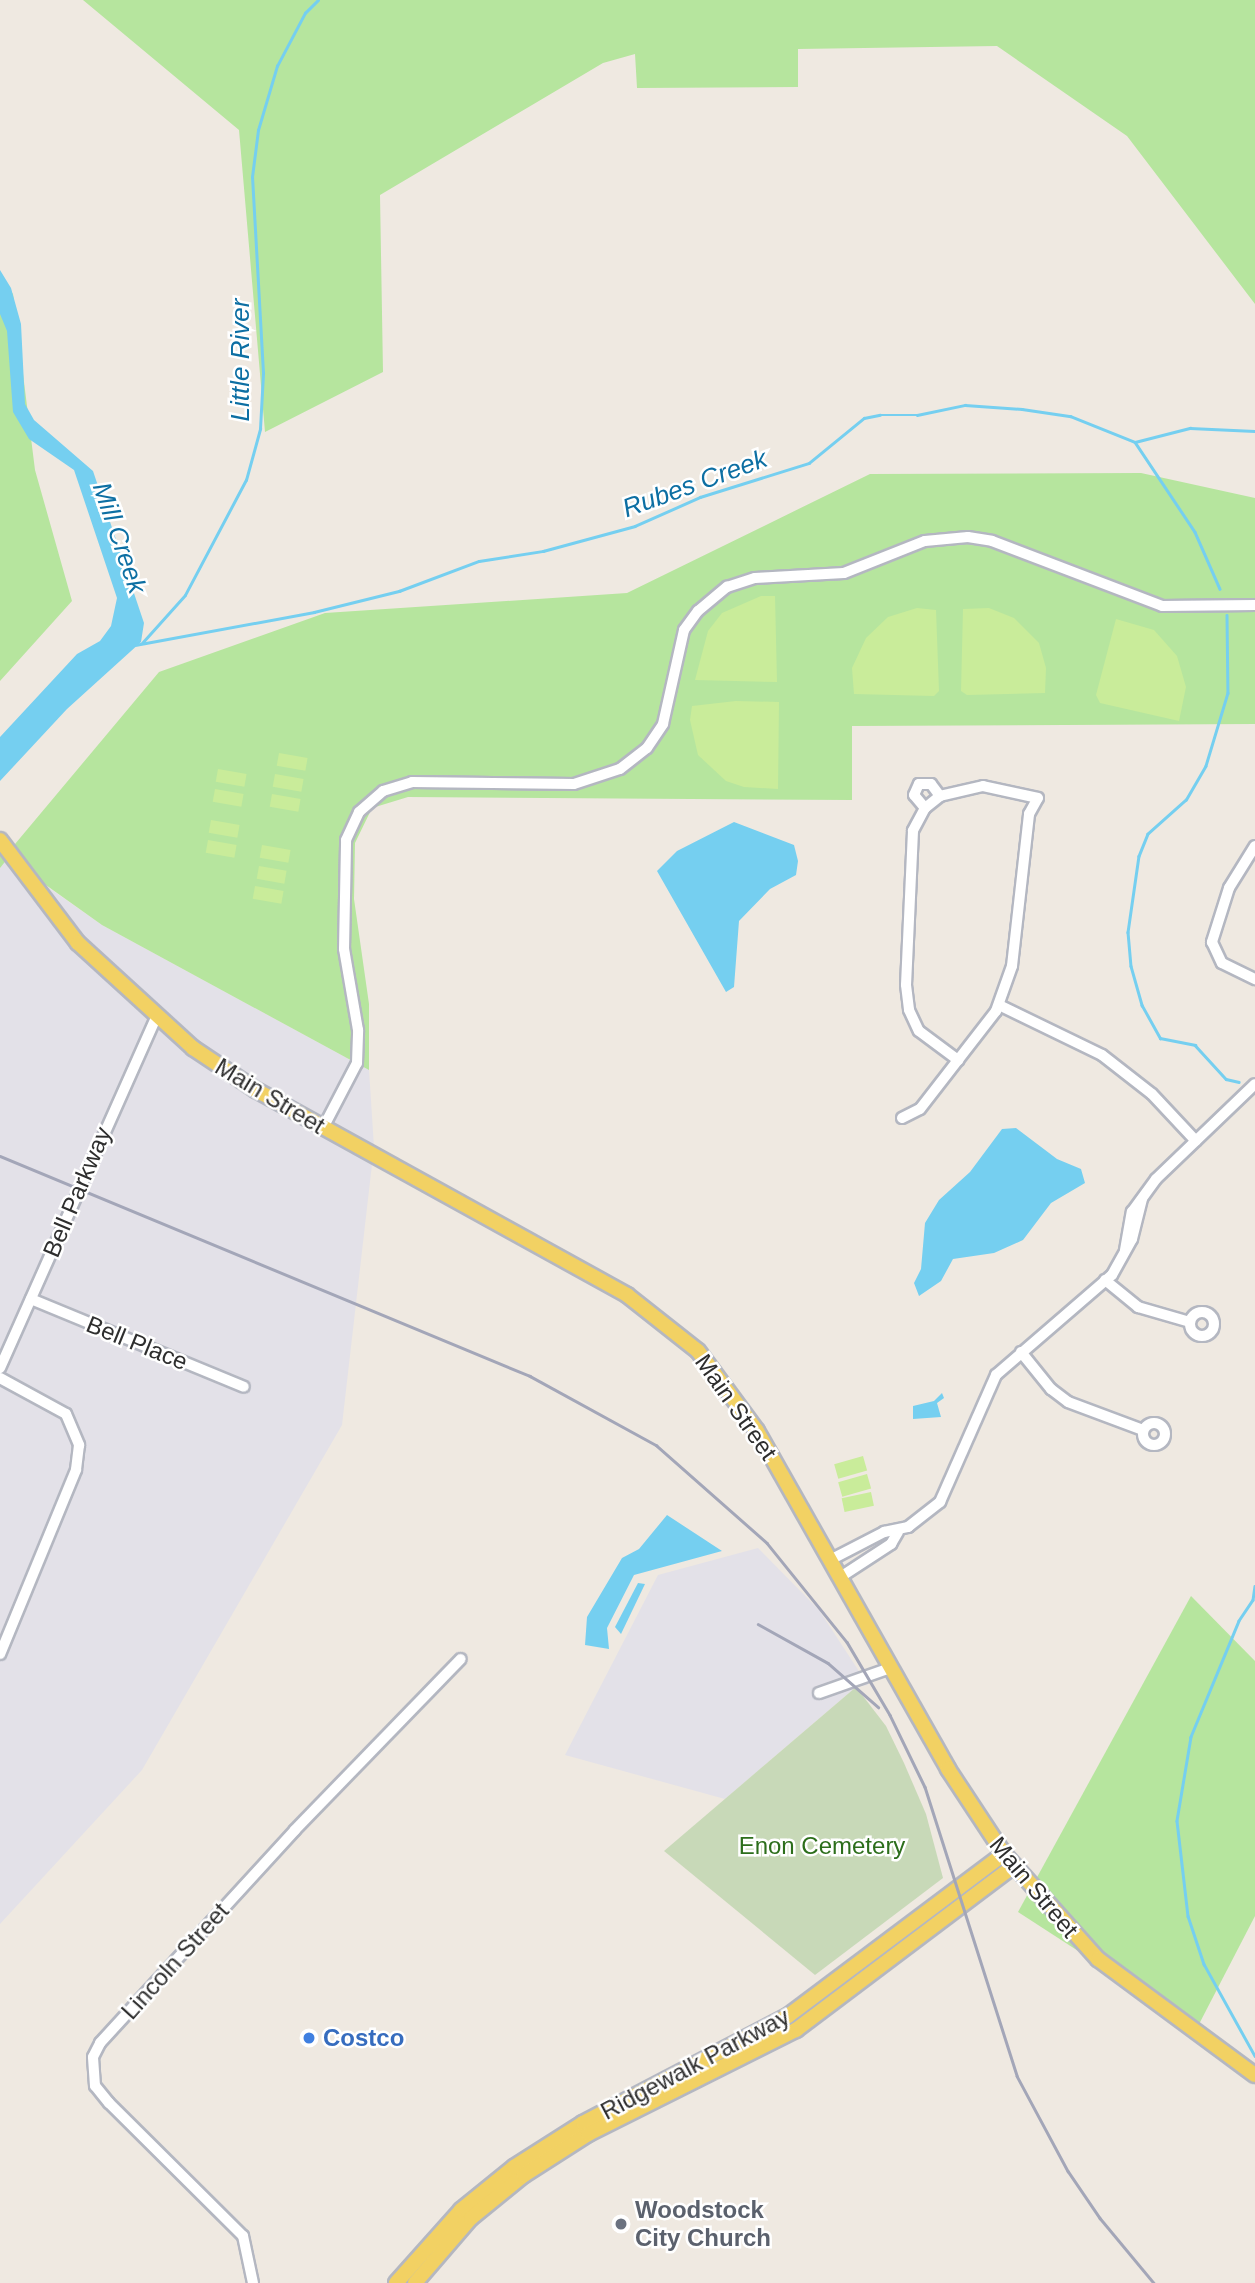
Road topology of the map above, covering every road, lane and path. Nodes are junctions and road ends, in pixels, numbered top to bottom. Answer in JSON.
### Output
{"nodes":[{"id":1,"x":1255,"y":605,"type":"edge"},
{"id":2,"x":940,"y":796,"type":"junction"},
{"id":3,"x":925,"y":808,"type":"junction"},
{"id":4,"x":4,"y":845,"type":"edge"},
{"id":5,"x":1255,"y":846,"type":"edge"},
{"id":6,"x":1255,"y":979,"type":"edge"},
{"id":7,"x":999,"y":1005,"type":"junction"},
{"id":8,"x":156,"y":1017,"type":"junction"},
{"id":9,"x":958,"y":1060,"type":"junction"},
{"id":10,"x":1255,"y":1084,"type":"edge"},
{"id":11,"x":902,"y":1118,"type":"dead end"},
{"id":12,"x":323,"y":1128,"type":"junction"},
{"id":13,"x":1196,"y":1141,"type":"junction"},
{"id":14,"x":1105,"y":1280,"type":"junction"},
{"id":15,"x":31,"y":1299,"type":"junction"},
{"id":16,"x":1190,"y":1322,"type":"dead end"},
{"id":17,"x":1021,"y":1352,"type":"junction"},
{"id":18,"x":0,"y":1368,"type":"edge"},
{"id":19,"x":0,"y":1378,"type":"edge"},
{"id":20,"x":244,"y":1387,"type":"dead end"},
{"id":21,"x":1143,"y":1430,"type":"dead end"},
{"id":22,"x":898,"y":1532,"type":"junction"},
{"id":23,"x":832,"y":1559,"type":"junction"},
{"id":24,"x":842,"y":1576,"type":"junction"},
{"id":25,"x":1,"y":1651,"type":"edge"},
{"id":26,"x":461,"y":1660,"type":"dead end"},
{"id":27,"x":890,"y":1668,"type":"junction"},
{"id":28,"x":819,"y":1693,"type":"dead end"},
{"id":29,"x":1004,"y":1854,"type":"junction"},
{"id":30,"x":1014,"y":1867,"type":"junction"},
{"id":31,"x":1255,"y":2075,"type":"edge"},
{"id":32,"x":253,"y":2283,"type":"edge"},
{"id":33,"x":396,"y":2283,"type":"edge"},
{"id":34,"x":415,"y":2283,"type":"edge"}],
"edges":[{"from":1,"to":12,"type":"street"},
{"from":2,"to":3,"type":"street"},
{"from":2,"to":3,"type":"street"},
{"from":2,"to":7,"type":"street"},
{"from":3,"to":9,"type":"street"},
{"from":4,"to":8,"type":"main road","name":"Main Street"},
{"from":5,"to":6,"type":"street"},
{"from":7,"to":9,"type":"street"},
{"from":7,"to":13,"type":"street"},
{"from":8,"to":12,"type":"main road","name":"Main Street"},
{"from":8,"to":15,"type":"street","name":"Bell Parkway"},
{"from":9,"to":11,"type":"street"},
{"from":10,"to":13,"type":"street"},
{"from":12,"to":23,"type":"main road","name":"Main Street"},
{"from":13,"to":14,"type":"street"},
{"from":14,"to":16,"type":"street"},
{"from":14,"to":17,"type":"street"},
{"from":15,"to":18,"type":"street","name":"Bell Parkway"},
{"from":15,"to":20,"type":"street","name":"Bell Place"},
{"from":17,"to":21,"type":"street"},
{"from":17,"to":22,"type":"street"},
{"from":19,"to":25,"type":"street"},
{"from":22,"to":23,"type":"street"},
{"from":22,"to":24,"type":"street"},
{"from":23,"to":24,"type":"main road","name":"Main Street"},
{"from":24,"to":27,"type":"main road","name":"Main Street"},
{"from":26,"to":32,"type":"street","name":"Lincoln Street"},
{"from":27,"to":28,"type":"street"},
{"from":27,"to":29,"type":"main road","name":"Main Street"},
{"from":29,"to":30,"type":"main road","name":"Main Street"},
{"from":29,"to":33,"type":"main road","name":"Ridgewalk Parkway"},
{"from":30,"to":31,"type":"main road","name":"Main Street"},
{"from":30,"to":34,"type":"main road","name":"Ridgewalk Parkway"}]}
